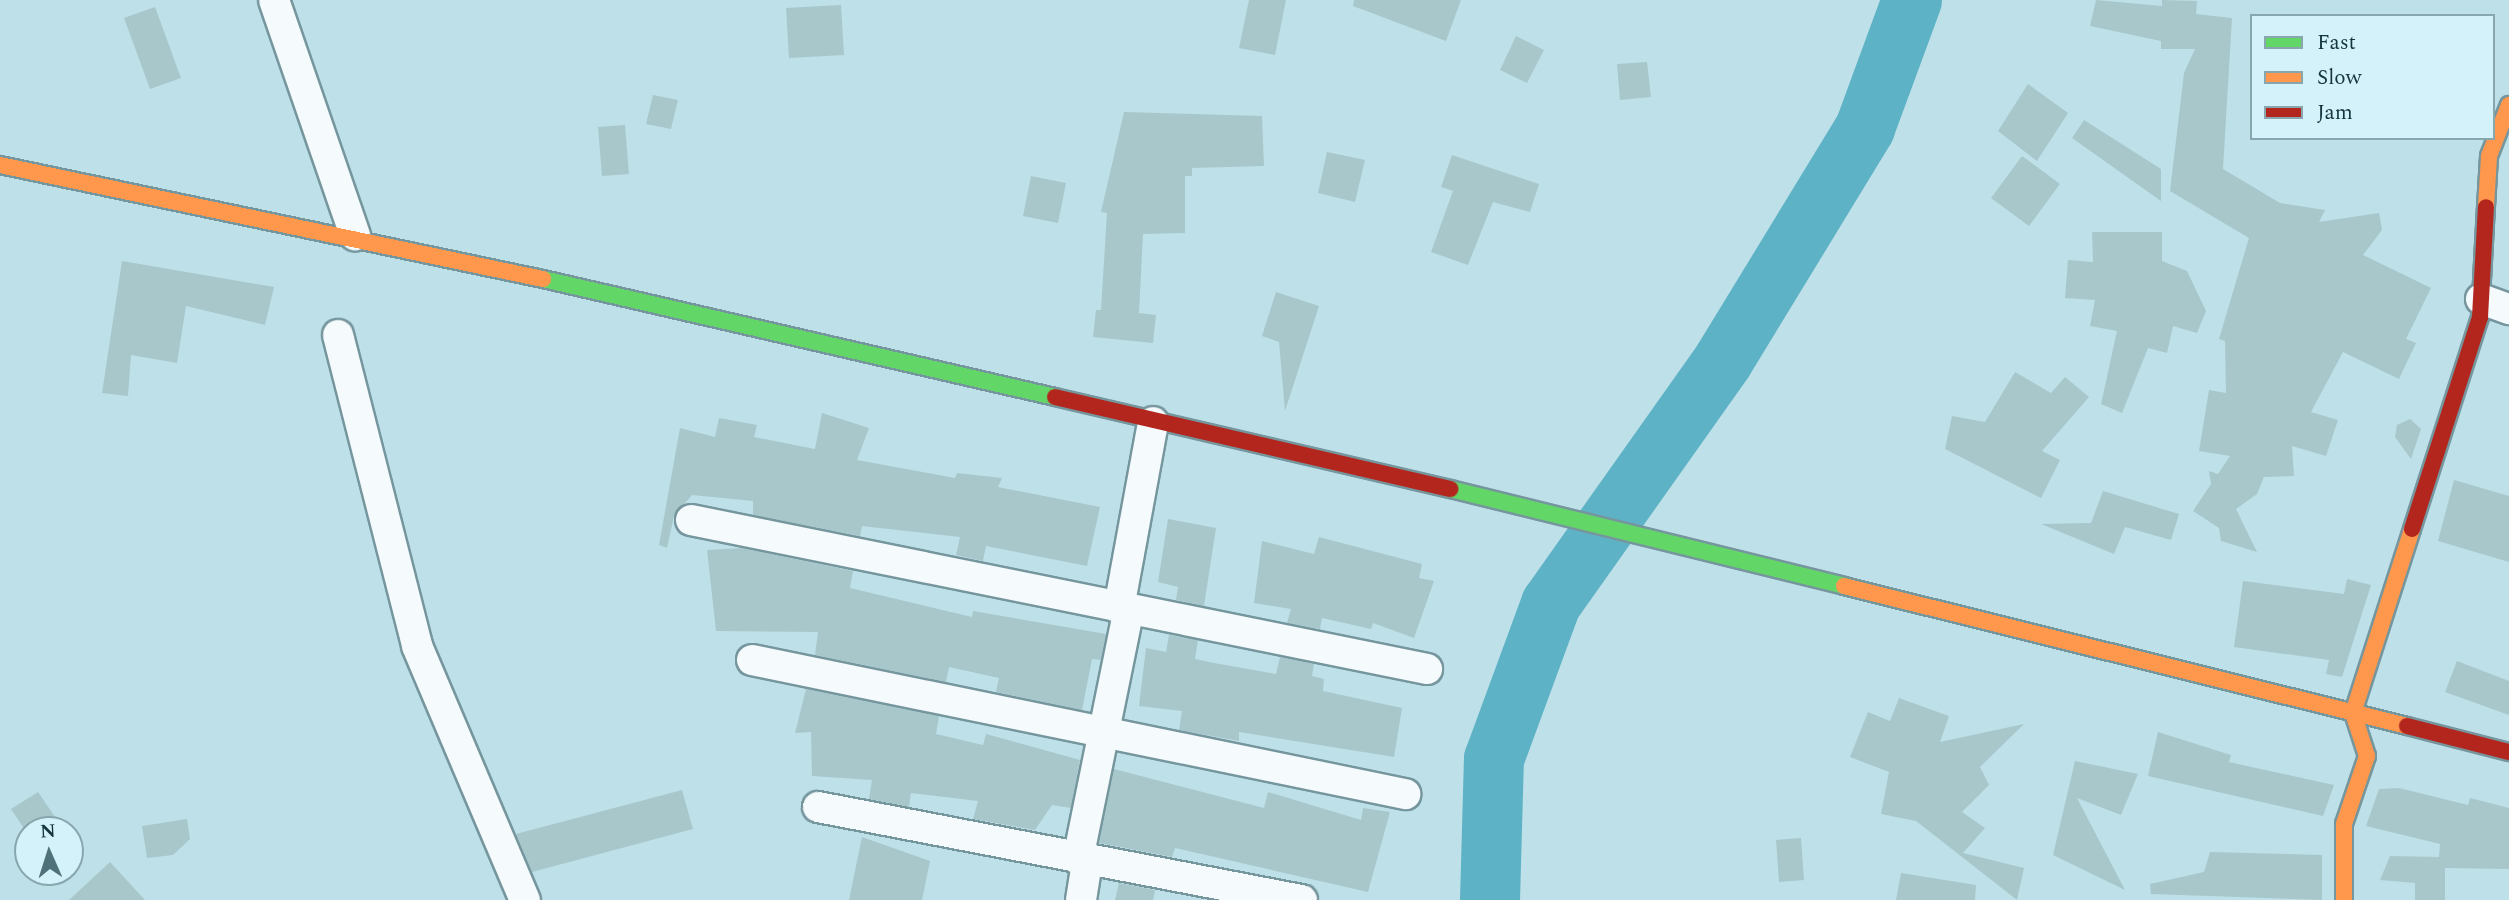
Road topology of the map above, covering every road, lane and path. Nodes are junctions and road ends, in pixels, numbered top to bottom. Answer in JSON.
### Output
{"nodes":[{"id":1,"x":274,"y":0,"type":"edge"},
{"id":2,"x":2509,"y":105,"type":"edge"},
{"id":3,"x":0,"y":165,"type":"edge"},
{"id":4,"x":355,"y":235,"type":"junction"},
{"id":5,"x":2481,"y":299,"type":"junction"},
{"id":6,"x":2509,"y":309,"type":"edge"},
{"id":7,"x":338,"y":335,"type":"dead end"},
{"id":8,"x":1153,"y":422,"type":"junction"},
{"id":9,"x":691,"y":520,"type":"dead end"},
{"id":10,"x":1124,"y":608,"type":"junction"},
{"id":11,"x":752,"y":660,"type":"dead end"},
{"id":12,"x":1427,"y":669,"type":"dead end"},
{"id":13,"x":2353,"y":713,"type":"junction"},
{"id":14,"x":1104,"y":734,"type":"junction"},
{"id":15,"x":2509,"y":752,"type":"edge"},
{"id":16,"x":1405,"y":794,"type":"dead end"},
{"id":17,"x":818,"y":807,"type":"dead end"},
{"id":18,"x":1082,"y":860,"type":"junction"},
{"id":19,"x":525,"y":900,"type":"edge"},
{"id":20,"x":1081,"y":900,"type":"edge"},
{"id":21,"x":1303,"y":900,"type":"edge"},
{"id":22,"x":2344,"y":900,"type":"edge"}],
"edges":[{"from":1,"to":4,"type":"street"},
{"from":2,"to":5,"type":"street"},
{"from":3,"to":4,"type":"street"},
{"from":4,"to":8,"type":"street"},
{"from":5,"to":6,"type":"street"},
{"from":5,"to":13,"type":"street"},
{"from":7,"to":19,"type":"street"},
{"from":8,"to":10,"type":"street"},
{"from":8,"to":13,"type":"street"},
{"from":9,"to":10,"type":"street"},
{"from":10,"to":12,"type":"street"},
{"from":10,"to":14,"type":"street"},
{"from":11,"to":14,"type":"street"},
{"from":13,"to":15,"type":"street"},
{"from":13,"to":22,"type":"street"},
{"from":14,"to":16,"type":"street"},
{"from":14,"to":18,"type":"street"},
{"from":17,"to":18,"type":"street"},
{"from":18,"to":20,"type":"street"},
{"from":18,"to":21,"type":"street"}]}
